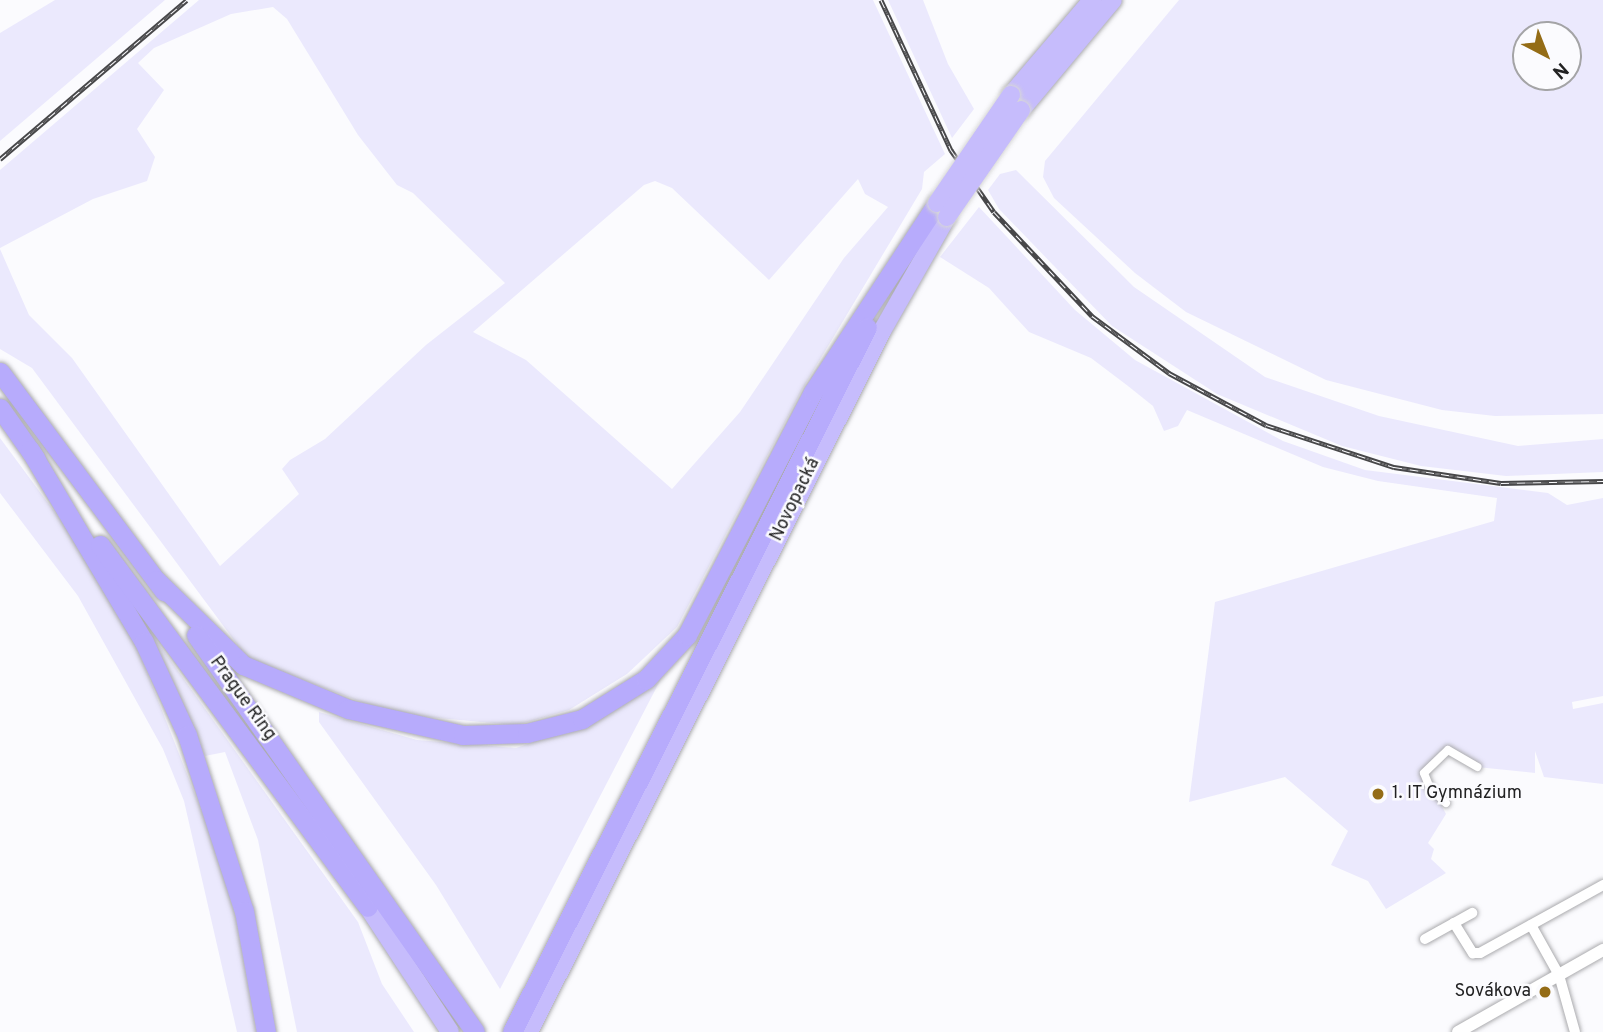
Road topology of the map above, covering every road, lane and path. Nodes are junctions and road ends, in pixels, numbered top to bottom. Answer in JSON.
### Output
{"nodes":[{"id":1,"x":1092,"y":0,"type":"edge"},
{"id":2,"x":1113,"y":0,"type":"edge"},
{"id":3,"x":1016,"y":103,"type":"junction"},
{"id":4,"x":942,"y":210,"type":"junction"},
{"id":5,"x":0,"y":372,"type":"edge"},
{"id":6,"x":0,"y":408,"type":"edge"},
{"id":7,"x":30,"y":450,"type":"junction"},
{"id":8,"x":156,"y":580,"type":"junction"},
{"id":9,"x":1477,"y":767,"type":"dead end"},
{"id":10,"x":1447,"y":803,"type":"dead end"},
{"id":11,"x":1603,"y":885,"type":"edge"},
{"id":12,"x":368,"y":907,"type":"joint"},
{"id":13,"x":1472,"y":913,"type":"dead end"},
{"id":14,"x":1454,"y":923,"type":"junction"},
{"id":15,"x":1531,"y":925,"type":"junction"},
{"id":16,"x":1425,"y":939,"type":"dead end"},
{"id":17,"x":1603,"y":950,"type":"edge"},
{"id":18,"x":1559,"y":975,"type":"junction"},
{"id":19,"x":520,"y":1027,"type":"edge"},
{"id":20,"x":1465,"y":1030,"type":"edge"},
{"id":21,"x":266,"y":1032,"type":"edge"},
{"id":22,"x":450,"y":1032,"type":"edge"},
{"id":23,"x":475,"y":1032,"type":"edge"},
{"id":24,"x":1575,"y":1032,"type":"edge"}],
"edges":[{"from":1,"to":3,"type":"highway","name":"Novopacká"},
{"from":2,"to":3,"type":"highway","name":"Novopacká"},
{"from":3,"to":4,"type":"highway","name":"Novopacká","bridge":true},
{"from":4,"to":8,"type":"highway"},
{"from":4,"to":19,"type":"highway","name":"Novopacká"},
{"from":5,"to":8,"type":"highway","name":"Prague Ring"},
{"from":6,"to":7,"type":"highway","name":"Prague Ring"},
{"from":7,"to":12,"type":"highway","name":"Prague Ring"},
{"from":7,"to":21,"type":"highway"},
{"from":8,"to":23,"type":"highway","name":"Prague Ring"},
{"from":9,"to":10,"type":"street"},
{"from":11,"to":15,"type":"street"},
{"from":12,"to":22,"type":"highway","name":"Prague Ring"},
{"from":13,"to":14,"type":"street"},
{"from":14,"to":15,"type":"street"},
{"from":14,"to":16,"type":"street"},
{"from":15,"to":18,"type":"street"},
{"from":17,"to":18,"type":"street"},
{"from":18,"to":20,"type":"street"},
{"from":18,"to":24,"type":"street"}]}
